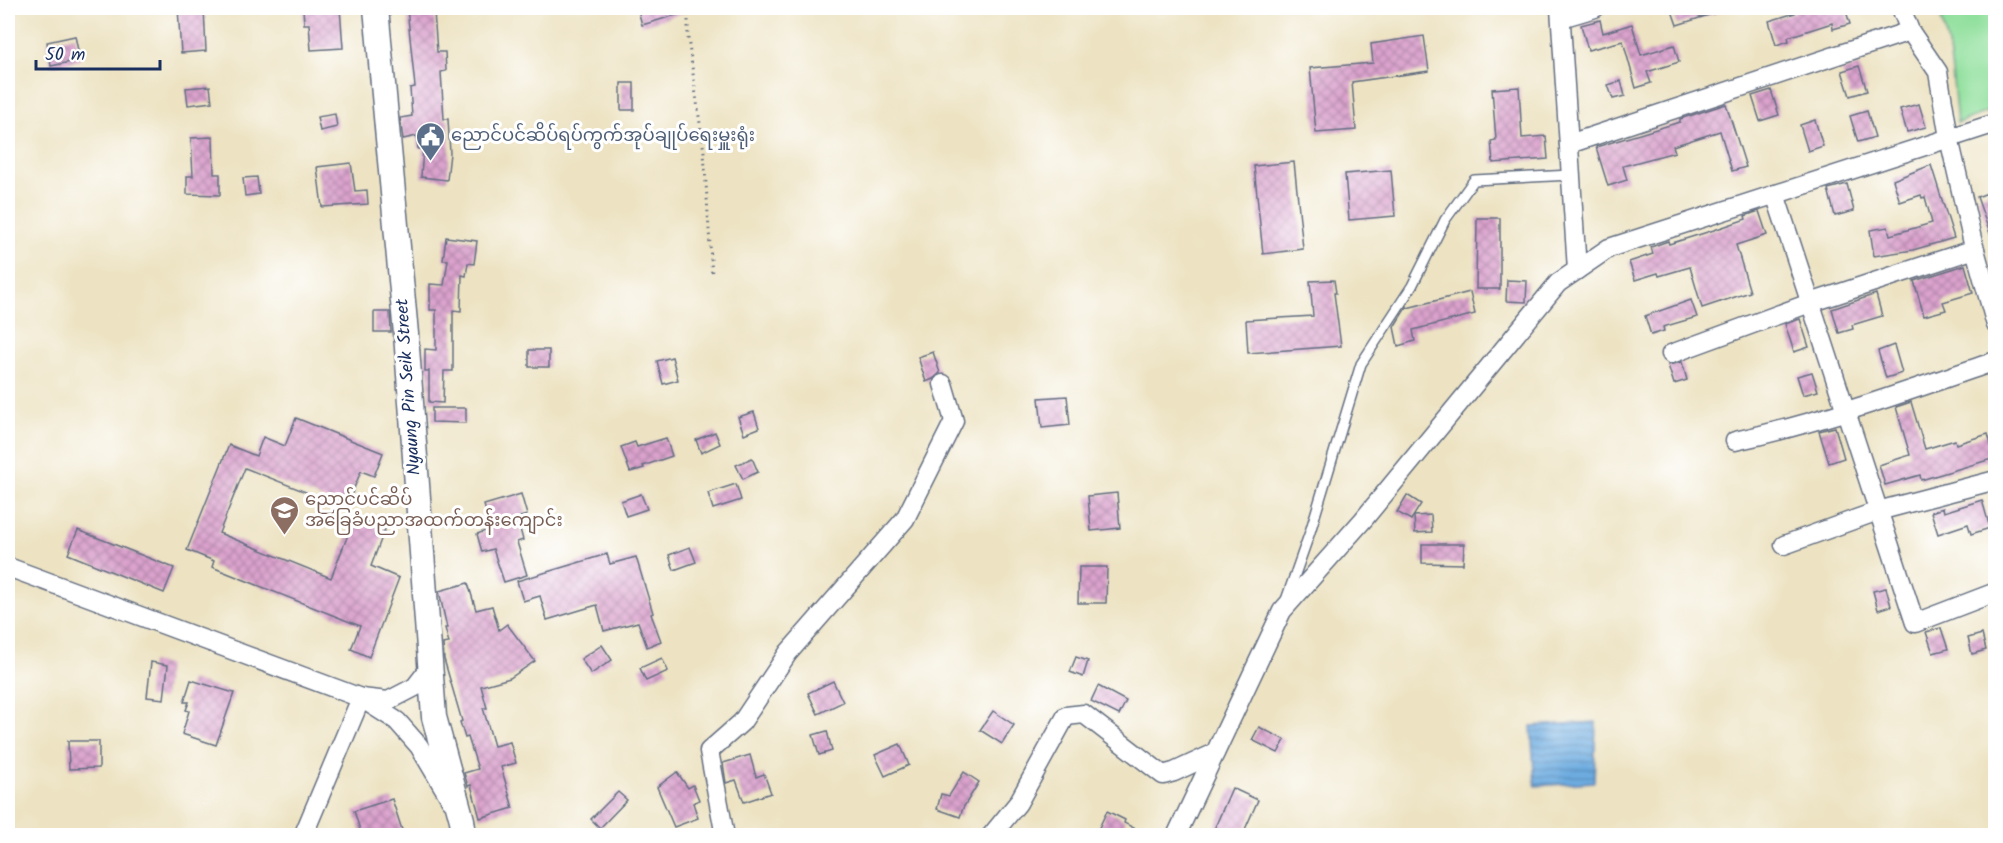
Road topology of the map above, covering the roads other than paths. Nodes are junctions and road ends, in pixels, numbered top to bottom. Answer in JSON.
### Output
{"nodes":[{"id":1,"x":376,"y":8,"type":"edge"},
{"id":2,"x":1595,"y":8,"type":"edge"},
{"id":3,"x":1901,"y":8,"type":"edge"},
{"id":4,"x":1560,"y":13,"type":"edge"},
{"id":5,"x":1910,"y":31,"type":"junction"},
{"id":6,"x":1995,"y":123,"type":"edge"},
{"id":7,"x":1949,"y":138,"type":"junction"},
{"id":8,"x":1569,"y":144,"type":"junction"},
{"id":9,"x":1571,"y":175,"type":"junction"},
{"id":10,"x":1774,"y":195,"type":"junction"},
{"id":11,"x":1975,"y":249,"type":"junction"},
{"id":12,"x":1577,"y":270,"type":"junction"},
{"id":13,"x":1810,"y":303,"type":"junction"},
{"id":14,"x":1995,"y":325,"type":"edge"},
{"id":15,"x":1671,"y":354,"type":"dead end"},
{"id":16,"x":1995,"y":361,"type":"edge"},
{"id":17,"x":943,"y":384,"type":"dead end"},
{"id":18,"x":1845,"y":411,"type":"junction"},
{"id":19,"x":1735,"y":441,"type":"dead end"},
{"id":20,"x":1995,"y":480,"type":"edge"},
{"id":21,"x":1878,"y":511,"type":"junction"},
{"id":22,"x":1784,"y":545,"type":"dead end"},
{"id":23,"x":8,"y":567,"type":"edge"},
{"id":24,"x":1995,"y":592,"type":"edge"},
{"id":25,"x":1282,"y":611,"type":"junction"},
{"id":26,"x":429,"y":669,"type":"junction"},
{"id":27,"x":361,"y":698,"type":"junction"},
{"id":28,"x":1215,"y":753,"type":"junction"},
{"id":29,"x":463,"y":828,"type":"edge"},
{"id":30,"x":303,"y":836,"type":"edge"},
{"id":31,"x":725,"y":836,"type":"edge"},
{"id":32,"x":991,"y":836,"type":"edge"},
{"id":33,"x":1176,"y":836,"type":"edge"}],
"edges":[{"from":1,"to":26,"type":"street","name":"Nyaung Pin Seik Street"},
{"from":2,"to":4,"type":"street"},
{"from":3,"to":5,"type":"street"},
{"from":4,"to":8,"type":"street"},
{"from":5,"to":7,"type":"street"},
{"from":5,"to":8,"type":"street"},
{"from":6,"to":7,"type":"street"},
{"from":7,"to":10,"type":"street"},
{"from":7,"to":11,"type":"street"},
{"from":8,"to":9,"type":"street"},
{"from":9,"to":12,"type":"street"},
{"from":9,"to":25,"type":"lane"},
{"from":10,"to":12,"type":"street"},
{"from":10,"to":13,"type":"street"},
{"from":11,"to":13,"type":"street"},
{"from":11,"to":14,"type":"street"},
{"from":12,"to":25,"type":"street"},
{"from":13,"to":15,"type":"street"},
{"from":13,"to":18,"type":"street"},
{"from":16,"to":18,"type":"street"},
{"from":17,"to":31,"type":"street"},
{"from":18,"to":19,"type":"street"},
{"from":18,"to":21,"type":"street"},
{"from":20,"to":21,"type":"street"},
{"from":21,"to":22,"type":"street"},
{"from":21,"to":24,"type":"street"},
{"from":23,"to":27,"type":"street"},
{"from":25,"to":28,"type":"street"},
{"from":26,"to":27,"type":"street"},
{"from":26,"to":29,"type":"street","name":"Nyaung Pin Seik Street"},
{"from":27,"to":29,"type":"street"},
{"from":27,"to":30,"type":"street"},
{"from":28,"to":32,"type":"street"},
{"from":28,"to":33,"type":"street"}]}
